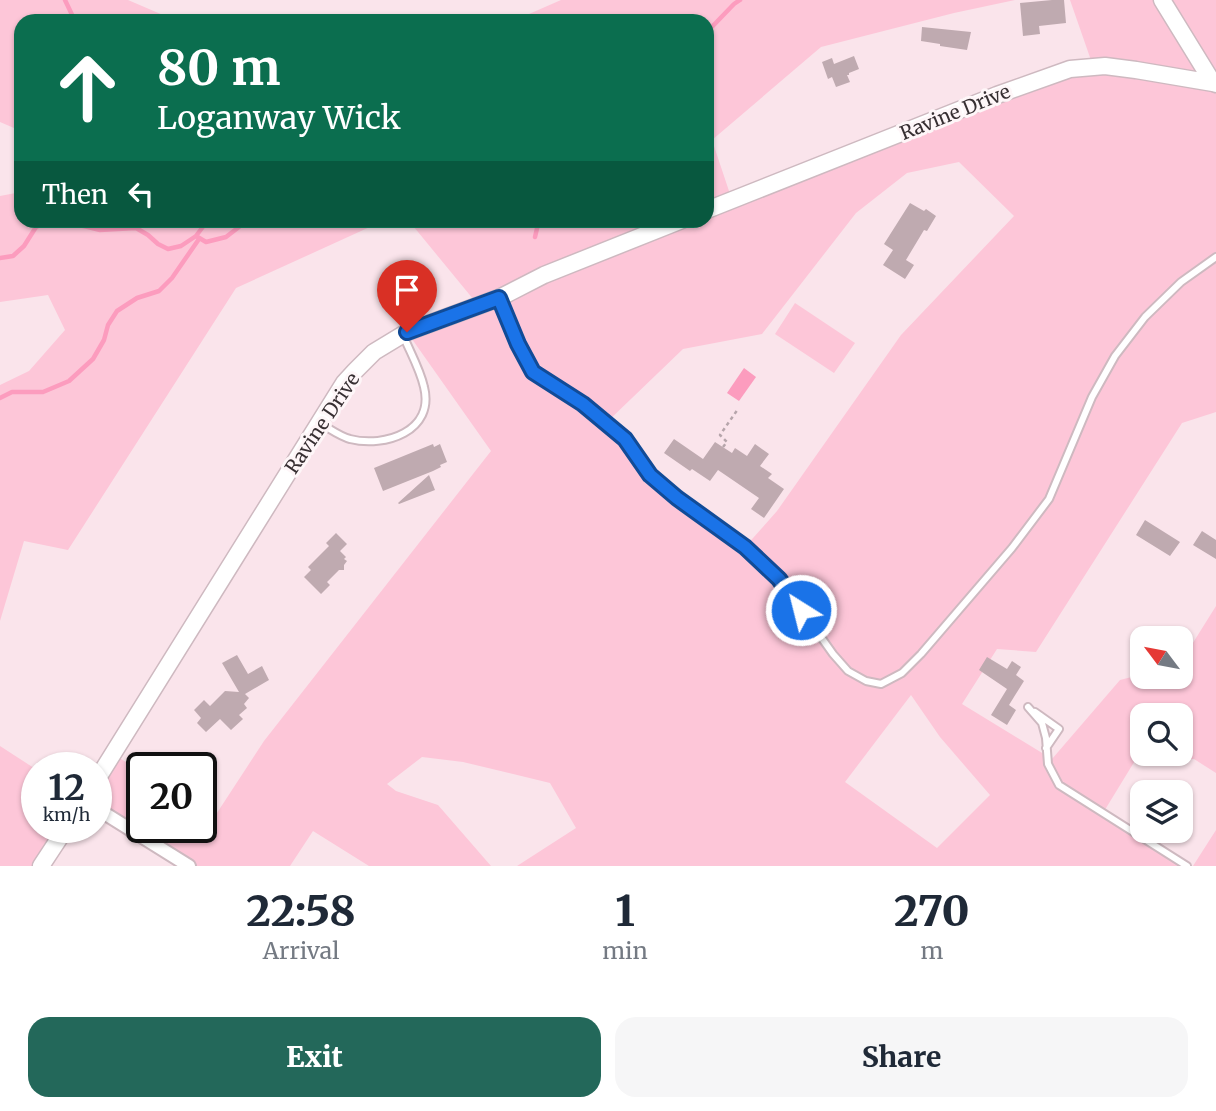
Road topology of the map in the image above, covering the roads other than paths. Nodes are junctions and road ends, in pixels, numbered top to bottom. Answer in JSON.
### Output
{"nodes":[{"id":1,"x":1162,"y":0,"type":"edge"},
{"id":2,"x":1215,"y":84,"type":"edge"},
{"id":3,"x":714,"y":207,"type":"edge"},
{"id":4,"x":662,"y":228,"type":"edge"},
{"id":5,"x":1216,"y":257,"type":"edge"},
{"id":6,"x":499,"y":298,"type":"junction"},
{"id":7,"x":402,"y":334,"type":"junction"},
{"id":8,"x":320,"y":423,"type":"junction"},
{"id":9,"x":1046,"y":748,"type":"junction"},
{"id":10,"x":112,"y":755,"type":"edge"},
{"id":11,"x":112,"y":818,"type":"edge"},
{"id":12,"x":56,"y":843,"type":"edge"},
{"id":13,"x":41,"y":866,"type":"edge"},
{"id":14,"x":189,"y":866,"type":"edge"},
{"id":15,"x":1187,"y":866,"type":"edge"}],
"edges":[{"from":1,"to":2,"type":"street"},
{"from":2,"to":3,"type":"street","name":"Ravine Drive"},
{"from":4,"to":6,"type":"street","name":"Ravine Drive"},
{"from":5,"to":6,"type":"lane"},
{"from":6,"to":7,"type":"street","name":"Ravine Drive"},
{"from":7,"to":8,"type":"street","name":"Ravine Drive"},
{"from":7,"to":8,"type":"lane"},
{"from":8,"to":10,"type":"street","name":"Ravine Drive"},
{"from":9,"to":9,"type":"lane"},
{"from":9,"to":15,"type":"lane"},
{"from":11,"to":14,"type":"street"},
{"from":12,"to":13,"type":"street"}]}
